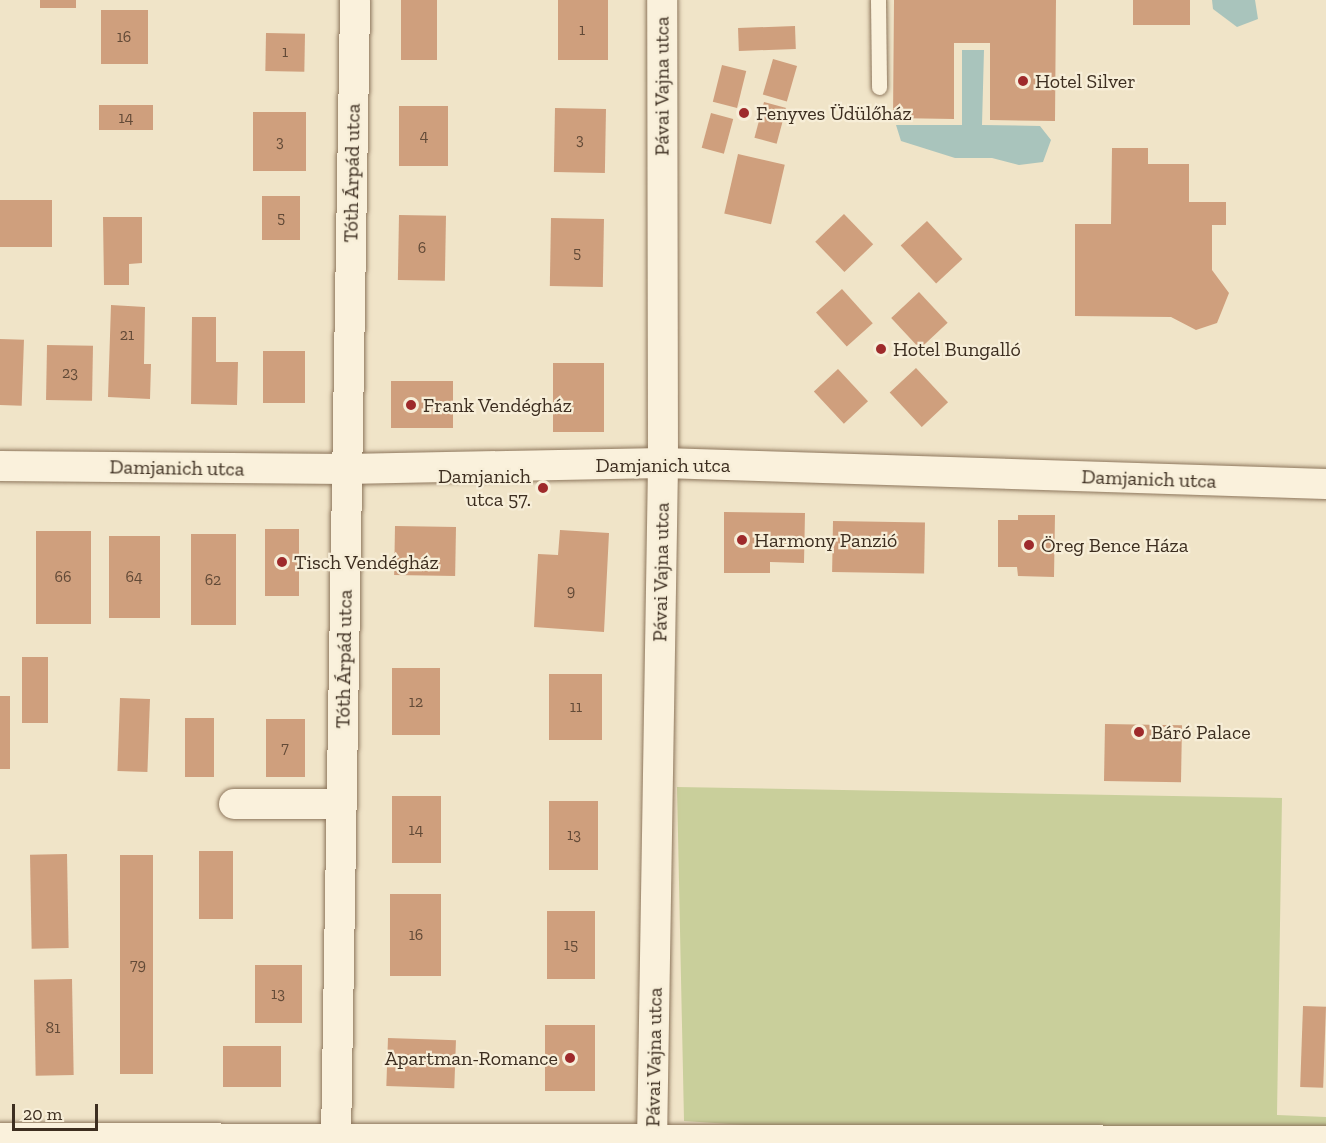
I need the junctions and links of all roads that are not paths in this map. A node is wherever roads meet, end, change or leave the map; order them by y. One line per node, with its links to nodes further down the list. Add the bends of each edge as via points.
1 (355, 0): 7 (street, Tóth Árpád utca)
2 (662, 0): 5 (street, Pávai Vajna utca)
3 (878, 0): 4 (lane)
4 (879, 87)
5 (663, 463): 7 (street, Damjanich utca); 8 (street, Damjanich utca); 15 (street, Pávai Vajna utca)
6 (0, 466): 7 (street, Damjanich utca)
7 (346, 469): 10 (street, Tóth Árpád utca)
8 (1326, 484)
9 (234, 804): 10 (street)
10 (342, 804): 12 (street, Tóth Árpád utca)
11 (0, 1138): 13 (street)
12 (336, 1139): 13 (street); 15 (street)
13 (236, 1140)
14 (1326, 1141): 15 (street)
15 (652, 1142)

